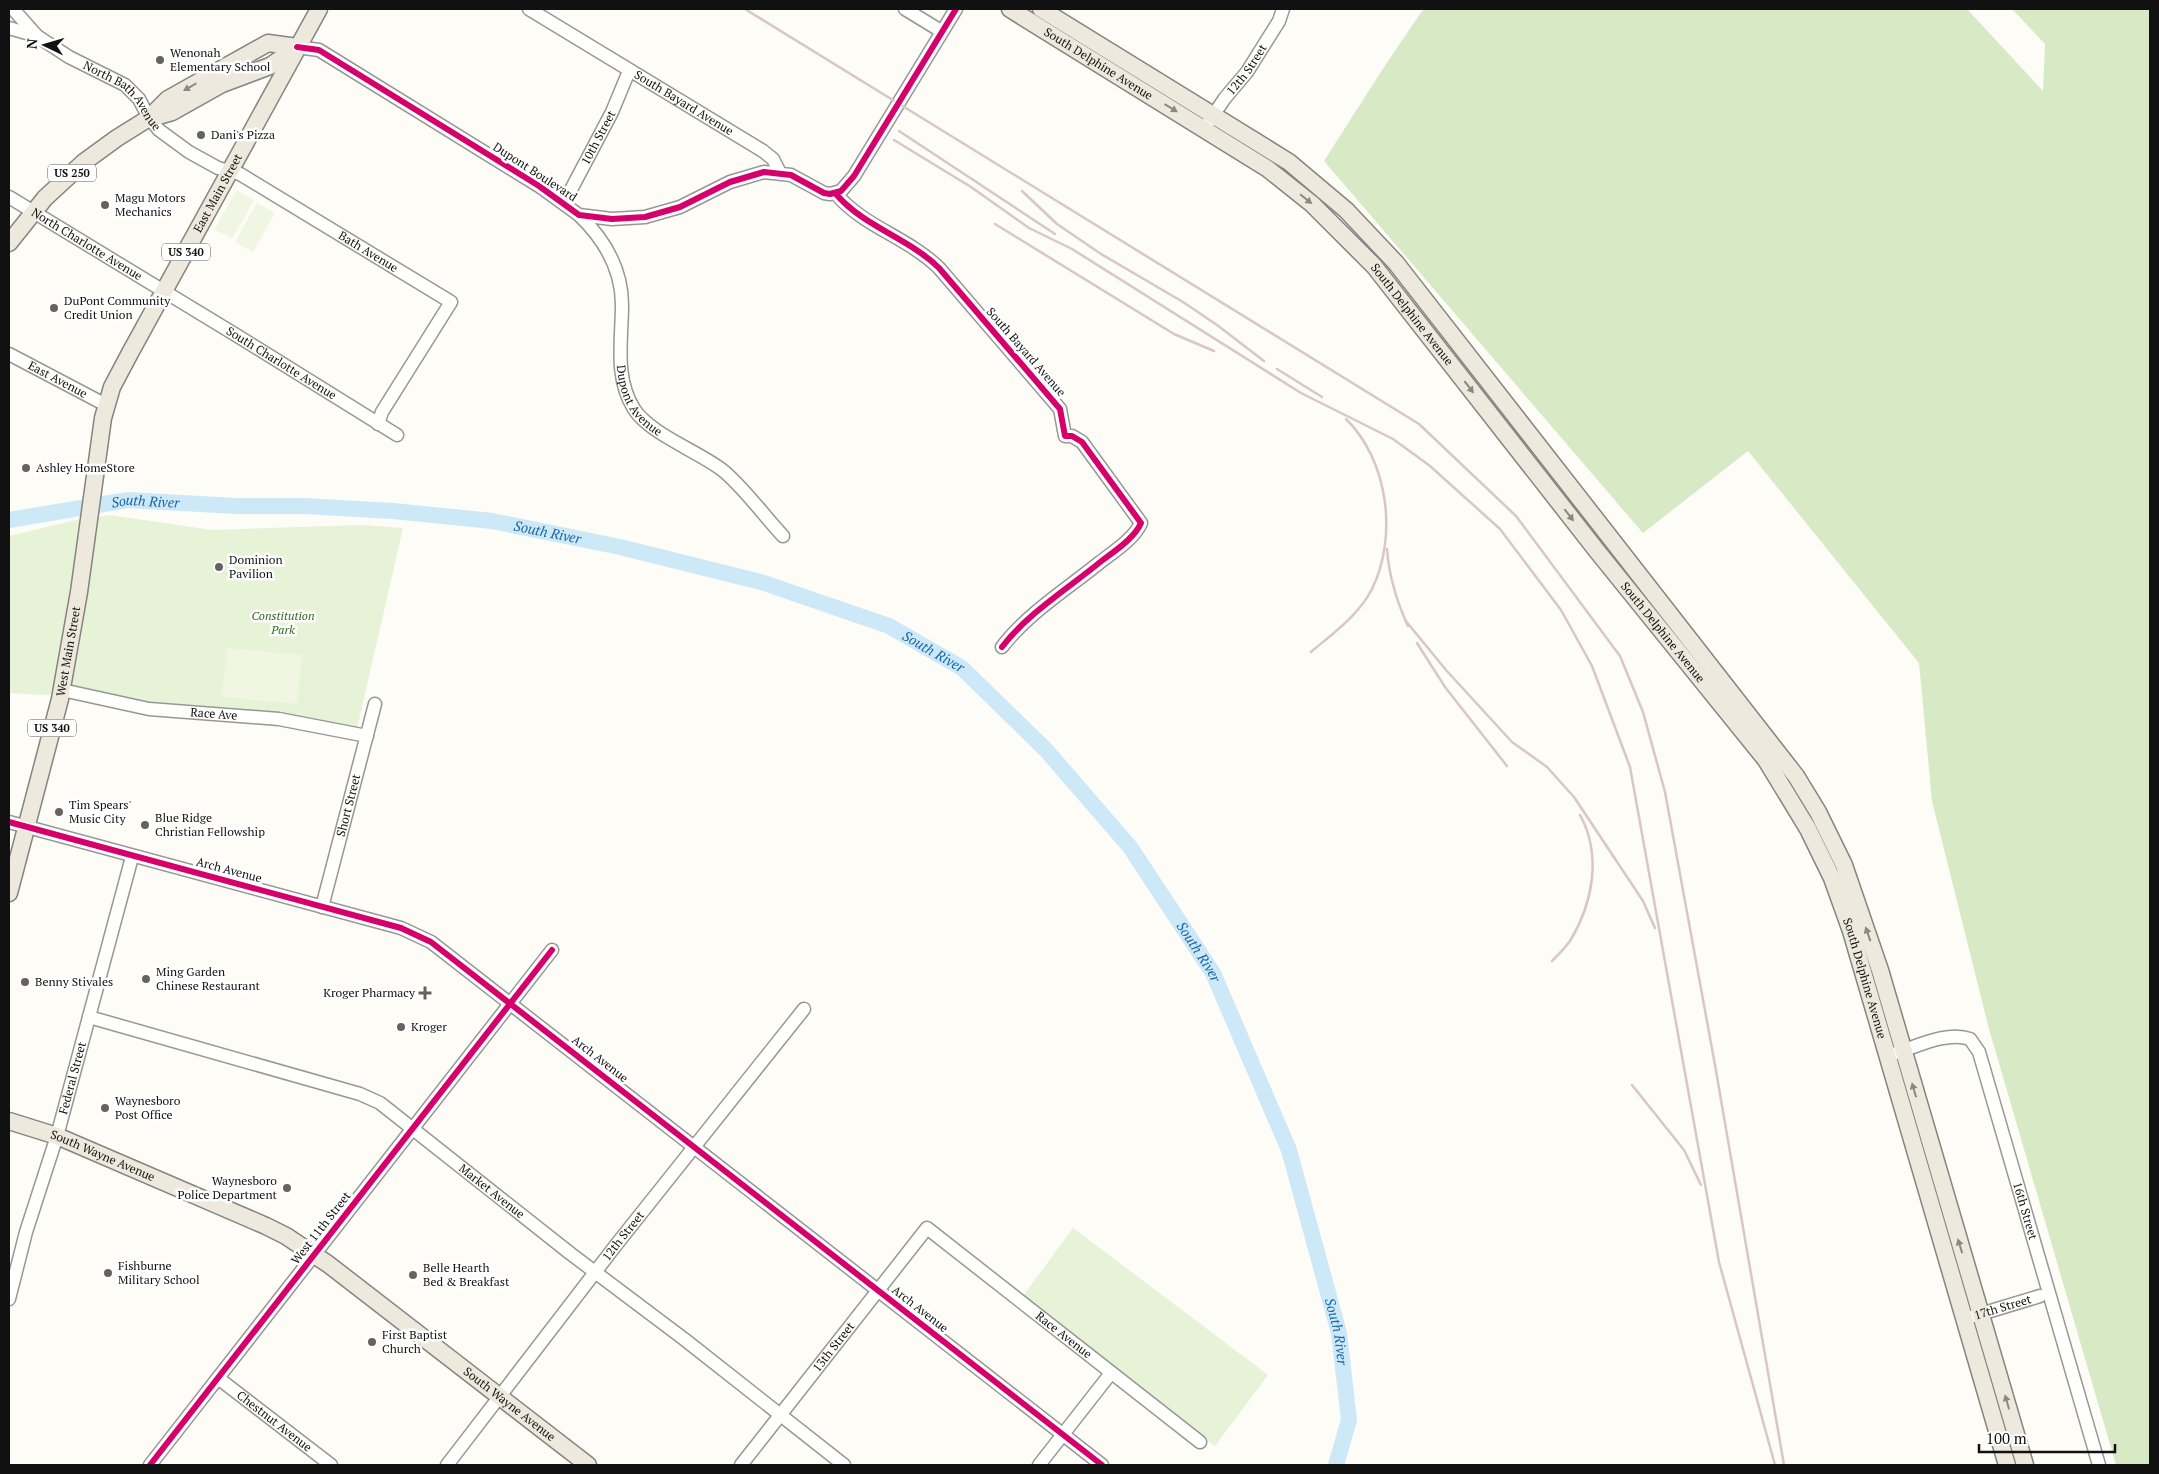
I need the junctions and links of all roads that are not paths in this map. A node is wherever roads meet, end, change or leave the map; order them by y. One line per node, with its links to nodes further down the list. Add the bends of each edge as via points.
1 (13, 9): 11 (street)
2 (319, 9): 12 (main road, East Main Street / US 250)
3 (529, 9): 13 (street, South Bayard Avenue)
4 (905, 9): 10 (street)
5 (956, 9): 10 (street)
6 (1010, 9): 15 (main road, South Delphine Avenue, one-way to 15)
7 (1041, 9): 15 (main road, South Delphine Avenue)
8 (1283, 9): 15 (street, 12th Street, via 1280,20 1247,72)
9 (9, 28): 11 (street, North Bath Avenue)
10 (941, 31): 18 (street, via 854,176)
11 (37, 36): 14 (street, North Bath Avenue, via 69,57 125,85 139,99)
12 (297, 47): 14 (main road, US 250, via 270,66 222,84 172,112); 16 (main road, East Main Street / US 340); 21 (street, Dupont Boulevard, via 319,50)
13 (629, 70): 17 (street, South Bayard Avenue, via 763,151 773,159); 21 (street, 10th Street, via 612,112)
14 (149, 118): 16 (street, North Bath Avenue, via 178,145 218,168); 22 (main road, US 250, via 84,162)
15 (1209, 121): 45 (main road, South Delphine Avenue, via 1289,162 1346,210 1396,263 1796,776 1844,865 1880,970)
16 (230, 171): 20 (street, North Bath Avenue); 25 (main road, East Main Street / US 340)
17 (780, 173): 18 (street, South Bayard Avenue, via 824,193); 23 (street, Dupont Boulevard, via 747,176 680,207 645,217 612,219)
18 (836, 194): 32 (street, South Bayard Avenue, via 856,214 939,268 1060,409 1065,436 1082,442 1141,523 1131,537 1039,610)
19 (9, 197): 22 (street, North Charlotte Avenue)
20 (285, 201): 28 (street, Bath Avenue, via 451,302 382,412)
21 (564, 203): 23 (street, Dupont Boulevard)
22 (33, 212): 24 (main road, US 250); 25 (street, North Charlotte Avenue)
23 (579, 215): 31 (street, Dupont Avenue, via 602,241 620,283 622,373 634,409 652,426 723,470)
24 (9, 243)
25 (164, 292): 27 (main road, East Main Street / US 340, via 112,387); 28 (street, South Charlotte Avenue)
26 (9, 354): 27 (street, East Avenue)
27 (106, 405): 30 (main road, East Main Street / US 340)
28 (378, 424): 29 (street, South Charlotte Avenue)
29 (397, 435)
30 (97, 465): 33 (main road, West Main Street / US 340)
31 (783, 536)
32 (1002, 647)
33 (62, 690): 35 (street, Race Ave, via 148,708 278,719); 37 (main road, West Main Street / US 340)
34 (375, 704): 35 (street, Short Street)
35 (367, 736): 40 (street, Short Street)
36 (9, 822): 37 (street, Arch Avenue)
37 (26, 828): 38 (street, Arch Avenue); 39 (main road, West Main Street / US 340)
38 (132, 857): 40 (street, Arch Avenue); 44 (street, Federal Street)
39 (9, 893)
40 (322, 907): 42 (street, Arch Avenue, via 415,934 431,942)
41 (552, 950): 42 (street, West 11th Street)
42 (511, 1004): 47 (street, West 11th Street); 49 (street, Arch Avenue)
43 (804, 1009): 49 (street, 12th Street)
44 (90, 1017): 47 (street, Market Avenue, via 360,1094 380,1103); 48 (street, Federal Street)
45 (1896, 1054): 56 (main road, South Delphine Avenue, one-way to 45); 57 (main road, South Delphine Avenue); 74 (street, 16th Street, via 1942,1039 1963,1037 1970,1040 1979,1052)
46 (9, 1121): 48 (main road, South Wayne Avenue)
47 (414, 1128): 51 (street, West 11th Street); 52 (street, Market Avenue)
48 (57, 1136): 51 (main road, South Wayne Avenue, via 266,1226); 55 (street, Federal Street, via 26,1232)
49 (694, 1147): 52 (street, 12th Street); 53 (street, Arch Avenue)
50 (927, 1228): 53 (street, 13th Street); 58 (street, Race Avenue)
51 (315, 1254): 59 (street, West 11th Street); 60 (main road, South Wayne Avenue)
52 (596, 1272): 60 (street, 12th Street); 61 (street, Market Avenue)
53 (878, 1291): 61 (street, 13th Street); 62 (street, Arch Avenue)
54 (2040, 1296): 56 (street, 17th Street)
55 (9, 1299)
56 (1981, 1315): 57 (street, 17th Street); 73 (main road, South Delphine Avenue, one-way to 56)
57 (1964, 1319): 72 (main road, South Delphine Avenue)
58 (1111, 1373): 62 (street); 63 (street, Race Avenue)
59 (218, 1378): 64 (street, West 11th Street); 65 (street, Chestnut Avenue)
60 (500, 1397): 66 (street, 12th Street); 67 (main road, South Wayne Avenue)
61 (780, 1415): 68 (street, 13th Street); 69 (street, Market Avenue)
62 (1063, 1435): 70 (street); 71 (street, Arch Avenue)
63 (1200, 1442)
64 (150, 1465)
65 (331, 1465)
66 (447, 1465)
67 (588, 1465)
68 (741, 1465)
69 (844, 1465)
70 (1039, 1465)
71 (1102, 1465)
72 (2007, 1465)
73 (2025, 1465)
74 (2099, 1465)

